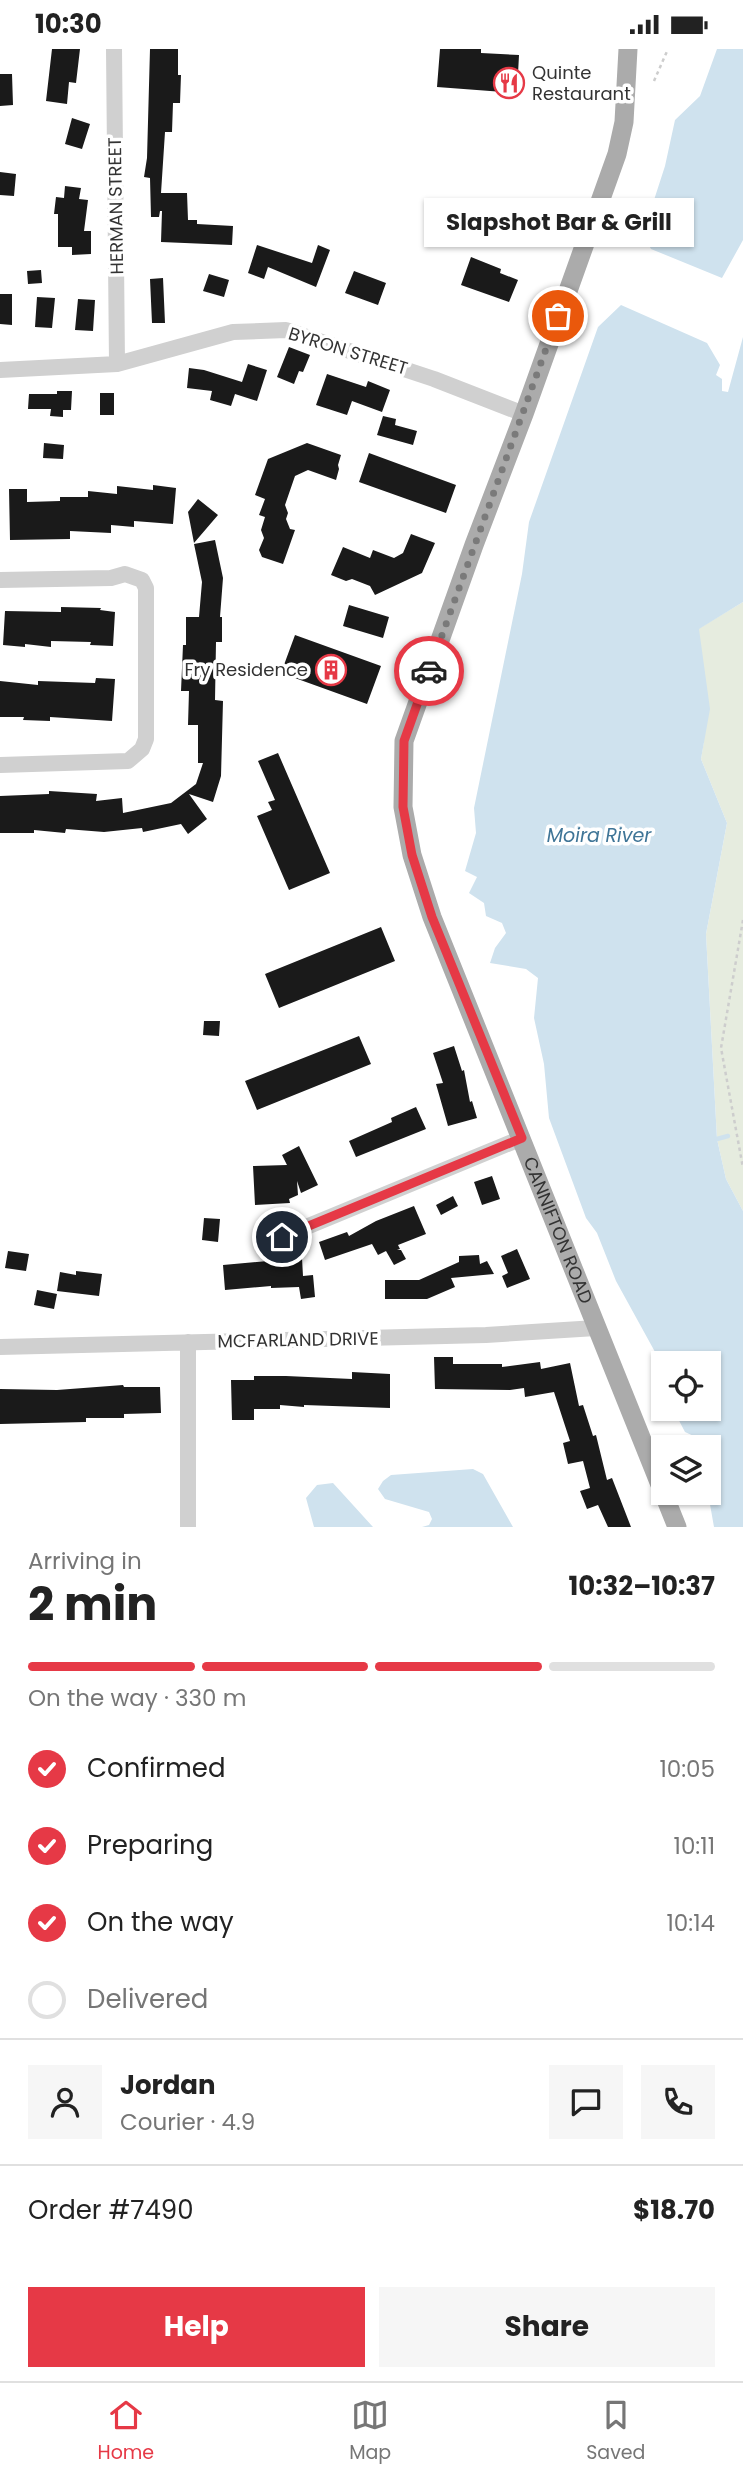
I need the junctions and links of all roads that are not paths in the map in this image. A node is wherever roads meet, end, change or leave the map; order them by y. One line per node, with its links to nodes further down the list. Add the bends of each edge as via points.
1 (114, 49): 3 (street, HERMAN STREET)
2 (627, 50): 5 (main road, CANNIFTON ROAD, via 626,98 617,154)
3 (117, 364): 4 (street, BYRON STREET); 5 (street, BYRON STREET, via 233,332 286,330)
4 (0, 370)
5 (524, 414): 8 (main road, CANNIFTON ROAD, via 404,741 403,807 412,855 432,917)
6 (0, 580): 7 (street, via 125,574 142,580 146,588 146,739 142,749 128,761)
7 (0, 765)
8 (522, 1138): 9 (street); 10 (main road, CANNIFTON ROAD)
9 (282, 1237)
10 (597, 1328): 11 (street, MCFARLAND DRIVE); 14 (main road, CANNIFTON ROAD)
11 (188, 1342): 12 (street, MCFARLAND DRIVE); 13 (street)
12 (0, 1347)
13 (188, 1527)
14 (677, 1527)

